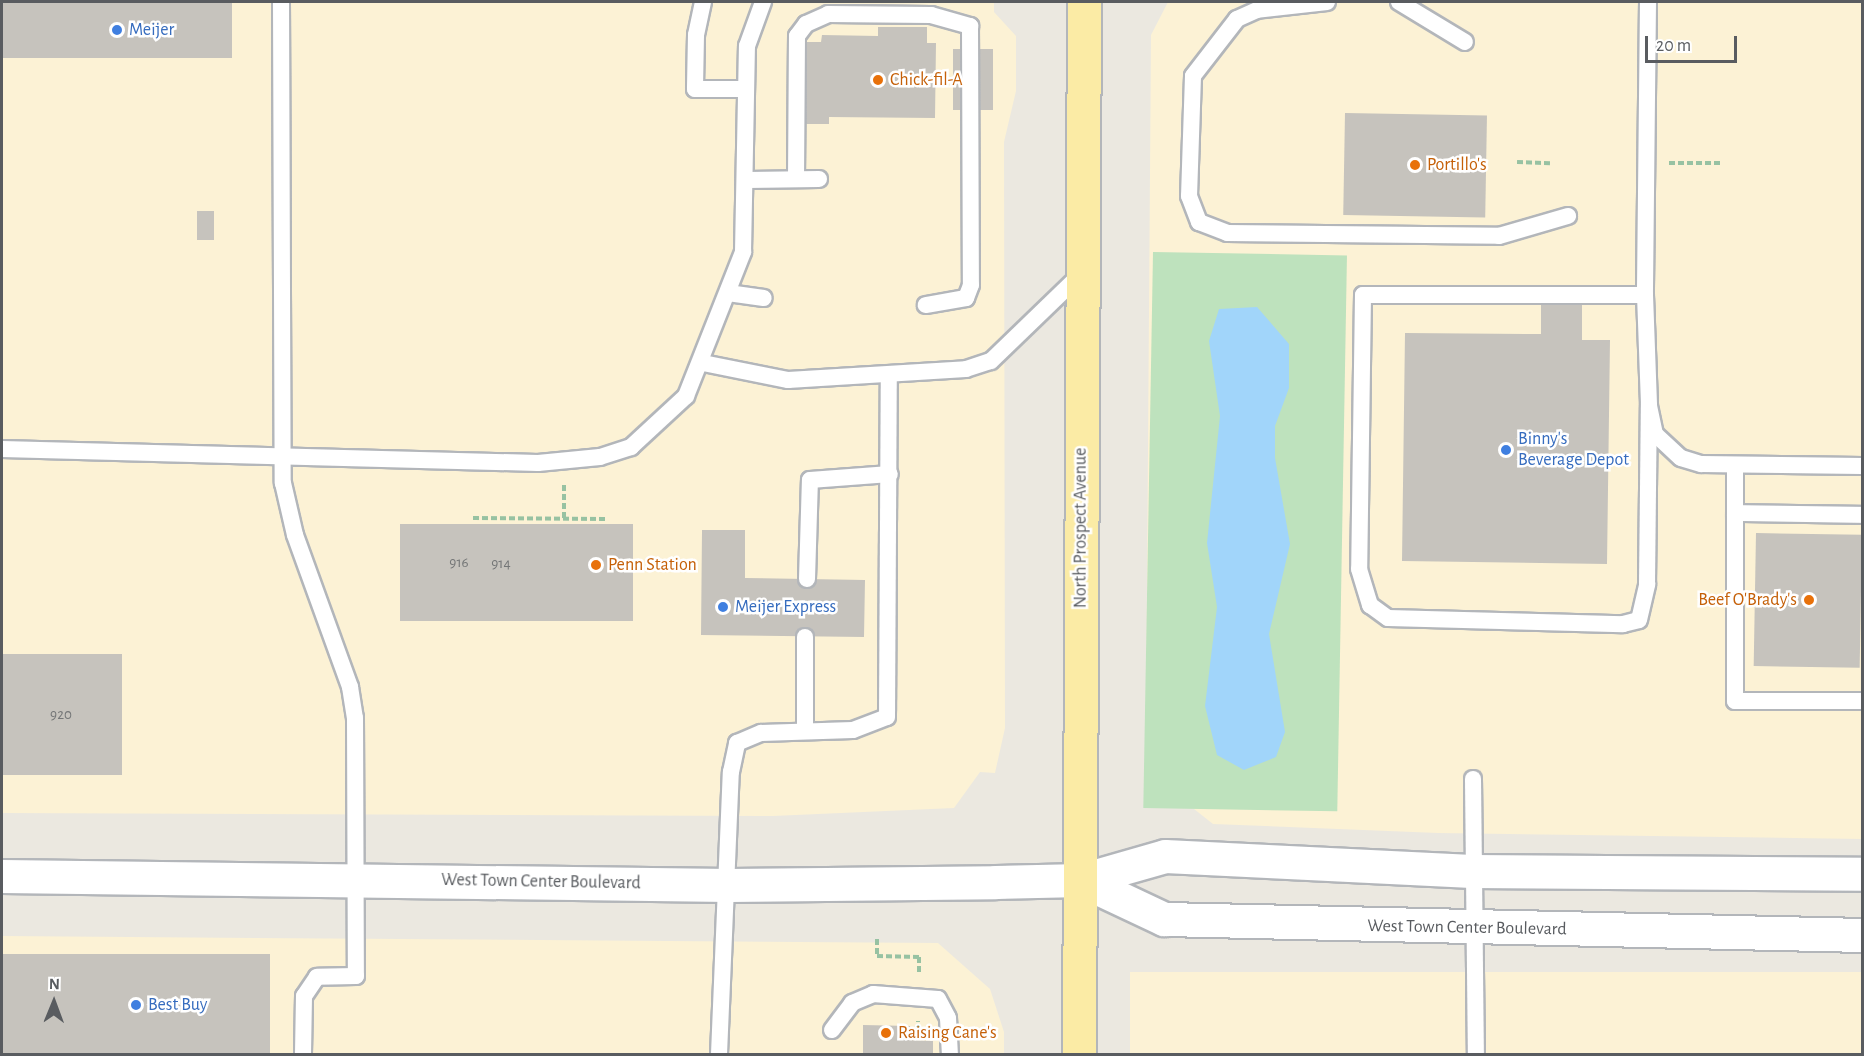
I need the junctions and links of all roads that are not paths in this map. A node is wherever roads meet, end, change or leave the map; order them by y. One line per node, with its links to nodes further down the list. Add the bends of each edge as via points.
1 (281, 2): 23 (lane)
2 (703, 2): 9 (lane, via 696,34 695,89)
3 (763, 2): 9 (lane, via 747,46)
4 (1084, 2): 14 (main road, North Prospect Avenue)
5 (1327, 2): 13 (lane, via 1257,10 1237,19 1193,76 1189,196 1199,222 1227,233 1499,236)
6 (1399, 2): 8 (lane)
7 (1648, 2): 16 (lane)
8 (1465, 42)
9 (746, 89): 12 (lane)
10 (819, 178): 11 (lane)
11 (796, 179): 12 (lane); 18 (lane, via 797,36 806,24 828,14 932,15 970,26 971,285 966,298)
12 (747, 180): 15 (lane, via 743,252)
13 (1568, 216)
14 (1081, 274): 20 (lane, via 990,361 966,369); 38 (main road, North Prospect Avenue)
15 (728, 292): 17 (lane); 19 (lane)
16 (1646, 295): 21 (lane); 21 (lane, via 1363,295 1359,569 1370,605 1388,618 1623,624 1639,620 1647,584)
17 (764, 298)
18 (926, 304)
19 (703, 363): 20 (lane, via 788,380); 23 (lane, via 686,396 663,423 631,447 600,457 538,463)
20 (889, 375): 26 (lane)
21 (1649, 405): 24 (lane, via 1655,434 1681,458)
22 (2, 449): 23 (lane)
23 (281, 455): 37 (lane, via 295,535 350,687)
24 (1736, 465): 25 (lane); 27 (lane)
25 (1863, 466)
26 (890, 474): 29 (lane, via 810,480); 32 (lane, via 887,717 853,730)
27 (1736, 513): 28 (lane); 31 (lane, via 1735,701)
28 (1863, 515)
29 (807, 579)
30 (805, 637): 32 (lane)
31 (1863, 701)
32 (805, 731): 39 (lane, via 761,733 737,743 731,772)
33 (1473, 779): 34 (lane)
34 (1472, 871): 35 (main road, West Town Center Boulevard); 38 (main road, West Town Center Boulevard, via 1165,856); 40 (lane)
35 (1863, 874)
36 (2, 876): 37 (main road, West Town Center Boulevard)
37 (355, 879): 39 (main road, West Town Center Boulevard); 43 (lane, via 356,976 317,977 303,996)
38 (1081, 880): 39 (main road, West Town Center Boulevard); 40 (main road, West Town Center Boulevard, via 1164,919); 46 (main road, North Prospect Avenue)
39 (729, 885): 44 (lane)
40 (1472, 929): 41 (main road, West Town Center Boulevard); 47 (lane)
41 (1863, 935)
42 (832, 1030): 45 (lane, via 852,1003 873,994 938,999 948,1018)
43 (303, 1054)
44 (719, 1054)
45 (950, 1054)
46 (1079, 1054)
47 (1476, 1054)

